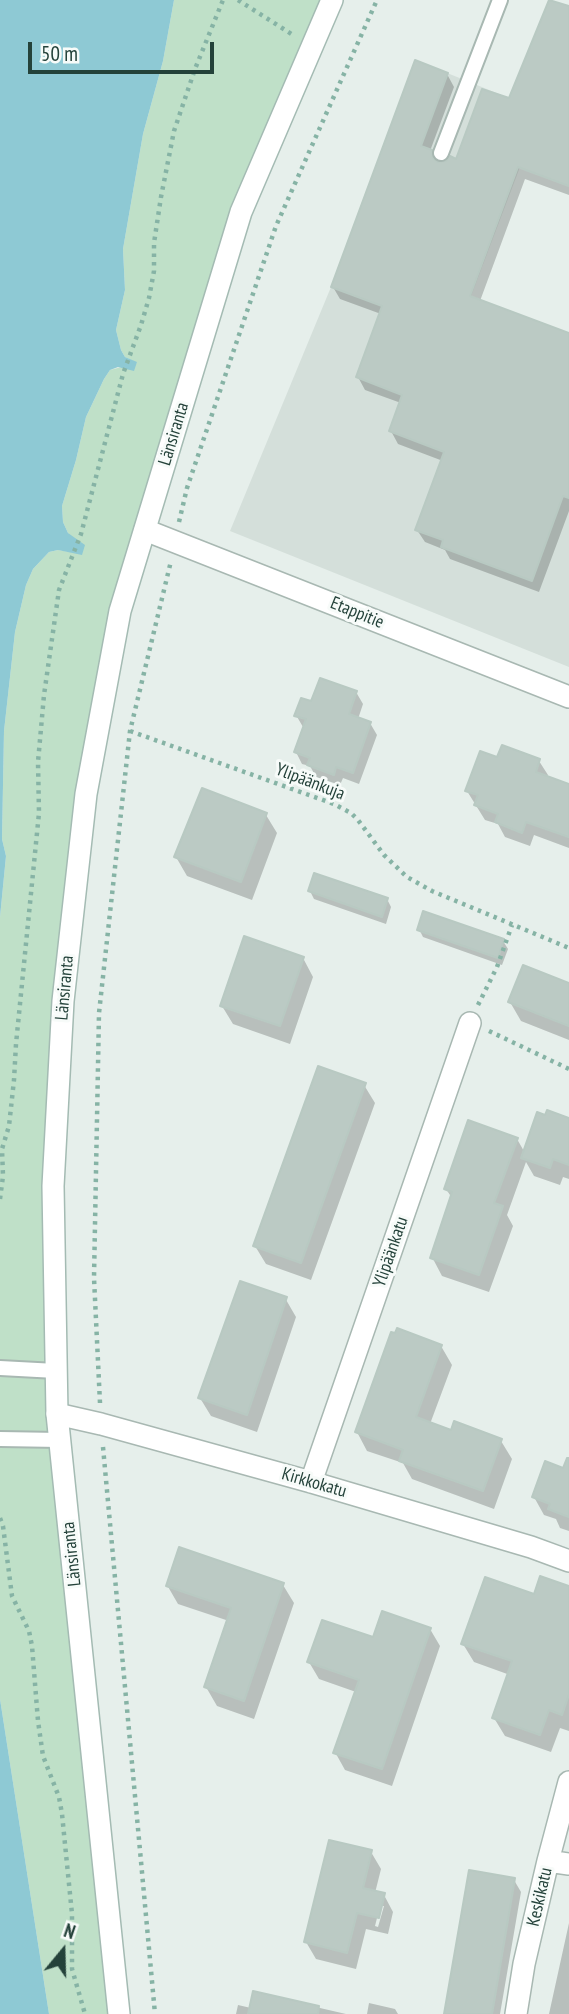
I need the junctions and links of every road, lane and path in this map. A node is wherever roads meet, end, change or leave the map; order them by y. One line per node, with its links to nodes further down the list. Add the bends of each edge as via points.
1 (223, 0): 16 (path, via 174,131 149,298 123,374 80,534 59,590 44,695 38,813)
2 (238, 0): 6 (path)
3 (332, 0): 6 (street, Länsiranta)
4 (377, 0): 9 (path, via 276,226 187,488)
5 (500, 0): 7 (lane)
6 (312, 47): 8 (street, Länsiranta, via 241,212)
7 (441, 153)
8 (145, 530): 9 (street, Etappitie); 18 (street, Länsiranta, via 120,611 86,794 63,1001 53,1186)
9 (175, 541): 10 (street, Etappitie); 11 (path)
10 (569, 697)
11 (130, 731): 12 (path, Ylipäänkuja, via 334,804 351,813 407,877); 20 (path, via 99,1013 94,1278)
12 (512, 925): 13 (path, Ylipäänkuja); 14 (path)
13 (569, 948)
14 (470, 1023): 15 (path); 23 (street, Ylipäänkatu)
15 (569, 1069)
16 (0, 1199)
17 (0, 1368): 18 (lane)
18 (56, 1371): 19 (street, Länsiranta)
19 (57, 1414): 20 (street, Kirkkokatu); 22 (street, Länsiranta)
20 (101, 1424): 23 (street, Kirkkokatu); 30 (path)
21 (0, 1439): 22 (lane)
22 (60, 1440): 29 (street, Länsiranta)
23 (311, 1482): 25 (street, Kirkkokatu)
24 (0, 1518): 28 (path, via 12,1596 32,1646 43,1756 62,1814 72,1914 72,1969)
25 (569, 1560)
26 (569, 1782): 27 (street, Keskikatu)
27 (558, 1863): 31 (street, Keskikatu, via 524,1964)
28 (85, 2014)
29 (119, 2014)
30 (155, 2014)
31 (516, 2014)

